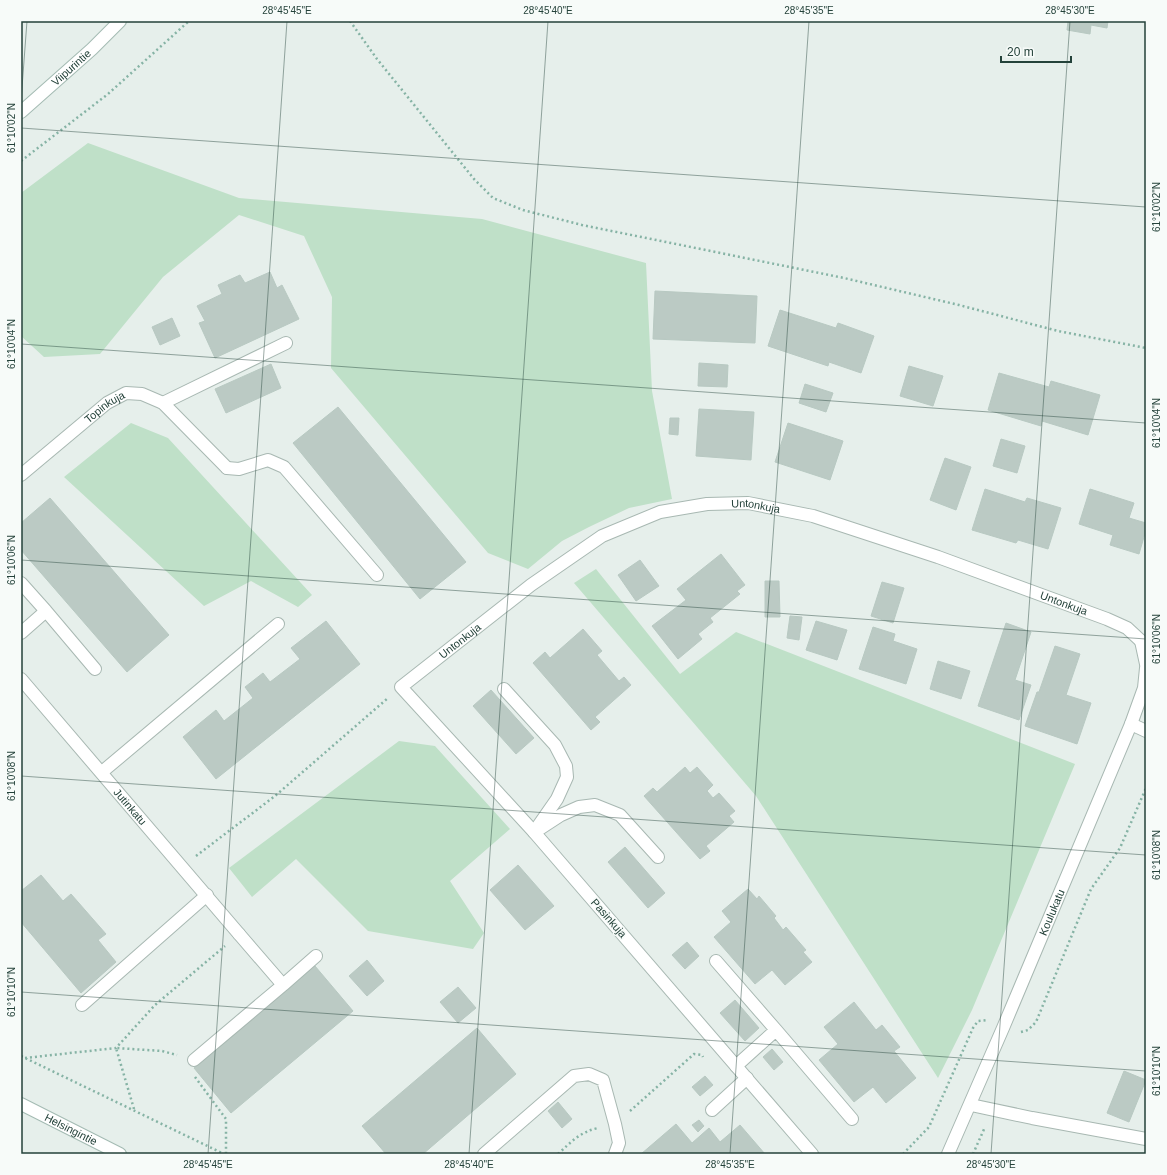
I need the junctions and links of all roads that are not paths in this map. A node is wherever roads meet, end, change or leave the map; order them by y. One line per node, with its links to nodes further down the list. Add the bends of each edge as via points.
1 (120, 21): 2 (street, Viipurintie)
2 (21, 112)
3 (286, 343): 4 (street)
4 (163, 402): 5 (street, Topinkuja, via 142,394 126,393 107,402); 6 (street, Topinkuja, via 227,468 239,468 268,460 284,467)
5 (21, 475)
6 (377, 575)
7 (21, 583): 8 (street)
8 (46, 611): 10 (street); 13 (street)
9 (278, 624): 19 (street)
10 (21, 633)
11 (1146, 664): 15 (street, Untonkuja, via 1140,641 1127,628 938,557 821,518 748,503 706,504 660,512 602,536 531,585)
12 (1146, 668): 17 (street, Koulukatu, via 1144,688)
13 (95, 669)
14 (21, 678): 19 (street, Jutinkatu)
15 (401, 687): 20 (street, Pasinkuja)
16 (504, 689): 20 (street, via 555,745 566,766 567,777 557,799)
17 (1131, 724): 18 (street); 32 (street, Koulukatu)
18 (1146, 731)
19 (102, 772): 22 (street, Jutinkatu)
20 (534, 832): 21 (street, via 579,807 596,805 620,815); 29 (street, Pasinkuja)
21 (658, 857)
22 (207, 895): 25 (street, Jutinkatu); 26 (street)
23 (316, 956): 25 (street)
24 (716, 962): 27 (street)
25 (283, 985): 28 (street)
26 (82, 1005)
27 (776, 1030): 29 (street); 34 (street)
28 (194, 1060)
29 (736, 1066): 30 (street, Pasinkuja)
30 (747, 1078): 33 (street); 39 (street, Pasinkuja)
31 (21, 1104): 36 (street, Helsingintie)
32 (971, 1105): 35 (street); 40 (street, Koulukatu)
33 (712, 1110)
34 (852, 1119)
35 (1146, 1139)
36 (120, 1154)
37 (484, 1154): 38 (street, via 574,1076 589,1074 603,1080 616,1124 619,1143)
38 (615, 1154)
39 (812, 1154)
40 (948, 1154)

